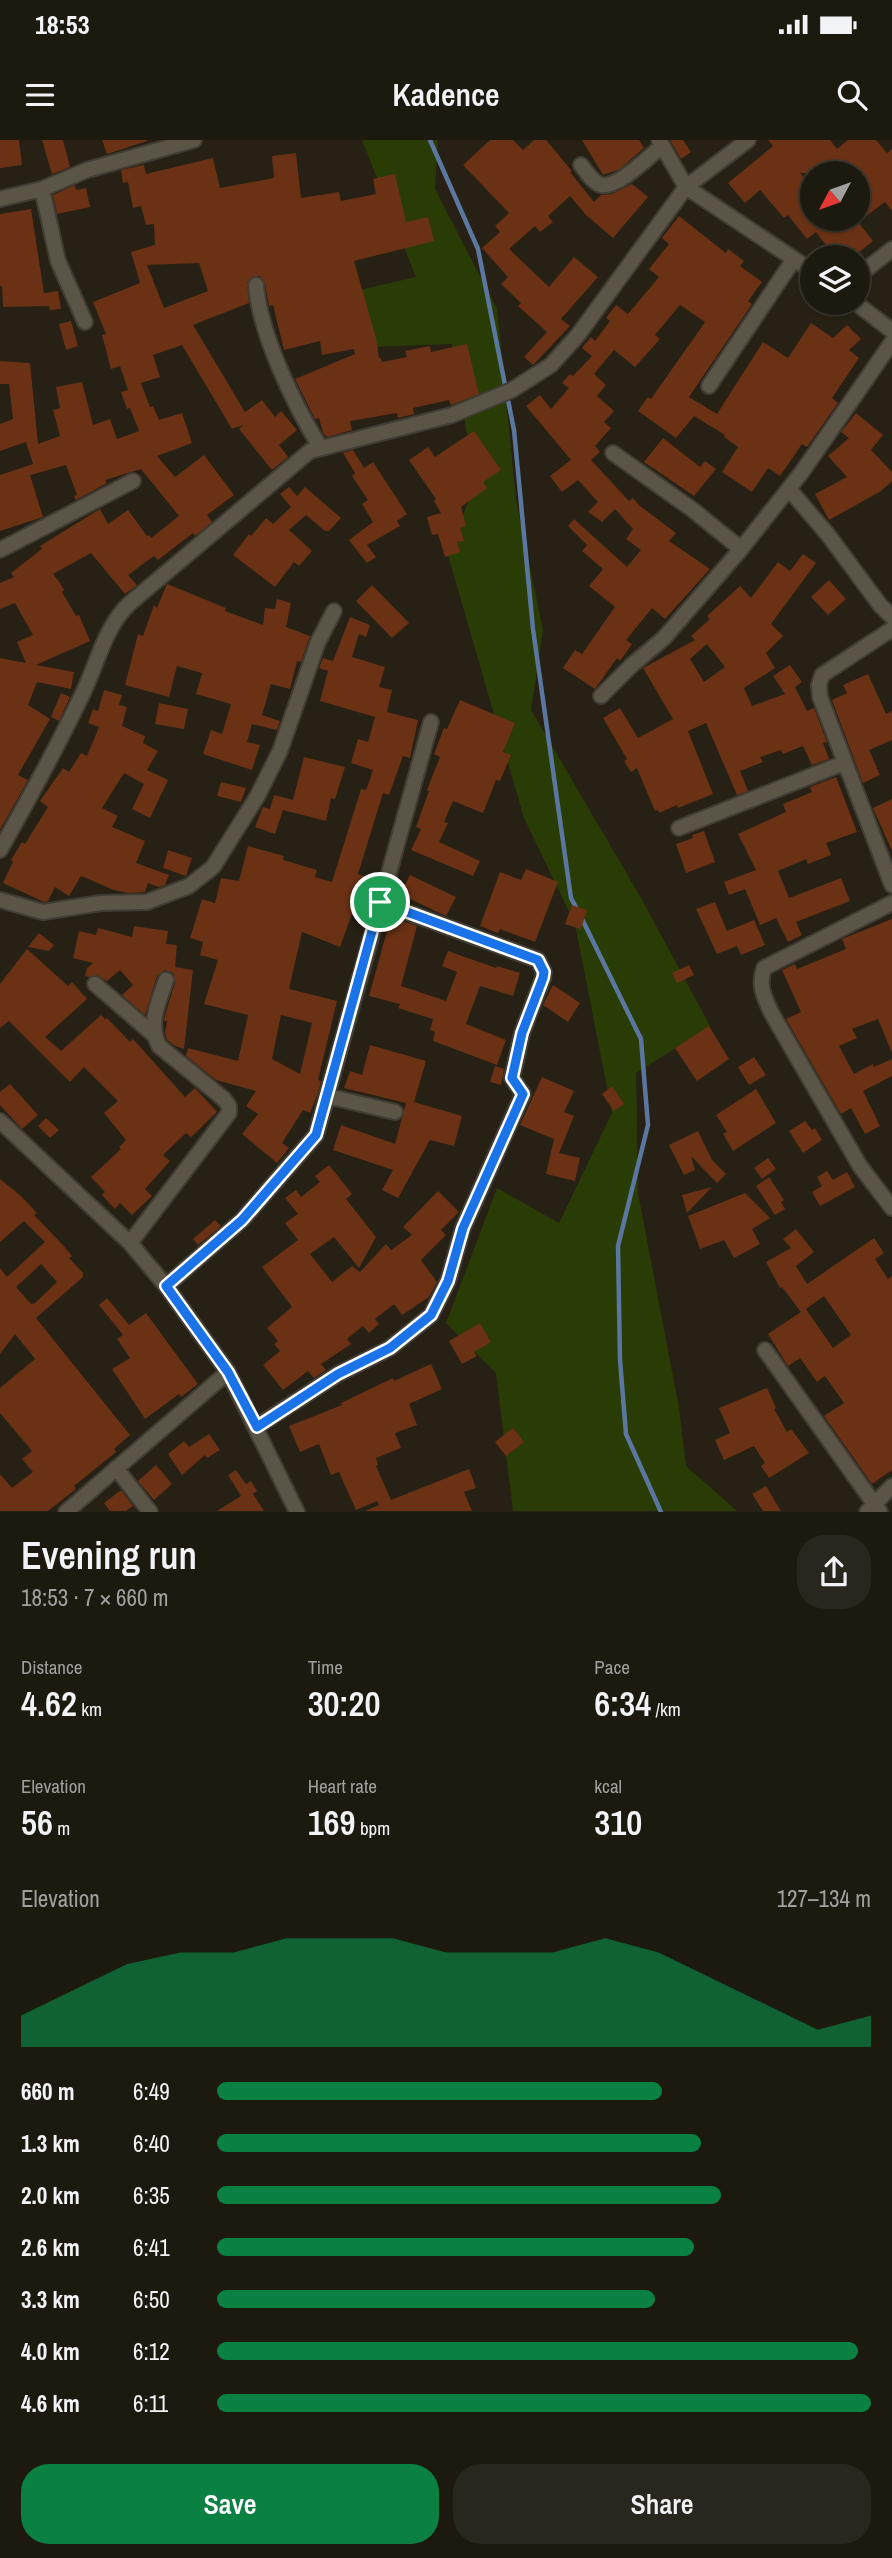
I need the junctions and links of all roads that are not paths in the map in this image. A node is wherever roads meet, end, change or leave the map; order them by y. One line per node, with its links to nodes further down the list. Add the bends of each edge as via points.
1 (194, 140): 6 (street, via 87,170)
2 (748, 140): 5 (street)
3 (661, 143): 4 (street, via 617,183 602,185); 5 (street)
4 (581, 165)
5 (686, 187): 9 (street); 18 (street, via 551,365 506,392 452,415)
6 (42, 189): 7 (street); 14 (street, via 58,261)
7 (0, 199)
8 (892, 249): 11 (street)
9 (794, 259): 10 (street); 17 (street)
10 (800, 263)
11 (870, 266)
12 (256, 285): 18 (street, via 265,329 294,400)
13 (870, 314): 15 (street)
14 (85, 322)
15 (892, 331)
16 (892, 342): 21 (street)
17 (709, 386)
18 (320, 447): 31 (street, via 119,614 34,791)
19 (612, 453): 22 (street)
20 (133, 481): 23 (street)
21 (789, 489): 22 (street); 25 (street)
22 (741, 549): 27 (street, via 664,638)
23 (0, 550)
24 (334, 611): 33 (street, via 318,642 280,751 213,867 189,886 147,902 43,912)
25 (892, 617)
26 (892, 629): 29 (street, via 822,675 820,697)
27 (601, 696)
28 (431, 722): 34 (street)
29 (844, 763): 30 (street); 32 (street)
30 (679, 828)
31 (0, 850)
32 (892, 885)
33 (0, 900)
34 (380, 902): 39 (street); 47 (street, via 538,960 543,978 522,1033 512,1078 523,1094 463,1228 448,1281 431,1315 390,1348 338,1374)
35 (892, 903): 42 (street, via 764,968 761,978 761,990 772,1014 860,1166)
36 (166, 980): 38 (street)
37 (95, 984): 38 (street)
38 (154, 1035): 43 (street, via 159,1046 224,1099 229,1114)
39 (327, 1096): 40 (street); 44 (street, via 316,1135 242,1220)
40 (395, 1111)
41 (0, 1121): 43 (street)
42 (892, 1208)
43 (130, 1243): 44 (street)
44 (166, 1286): 46 (street)
45 (765, 1350): 50 (street)
46 (228, 1372): 47 (street); 48 (street)
47 (257, 1427): 53 (street)
48 (116, 1468): 51 (street); 52 (street)
49 (892, 1486): 50 (street)
50 (874, 1509)
51 (66, 1511)
52 (150, 1511)
53 (297, 1511)

